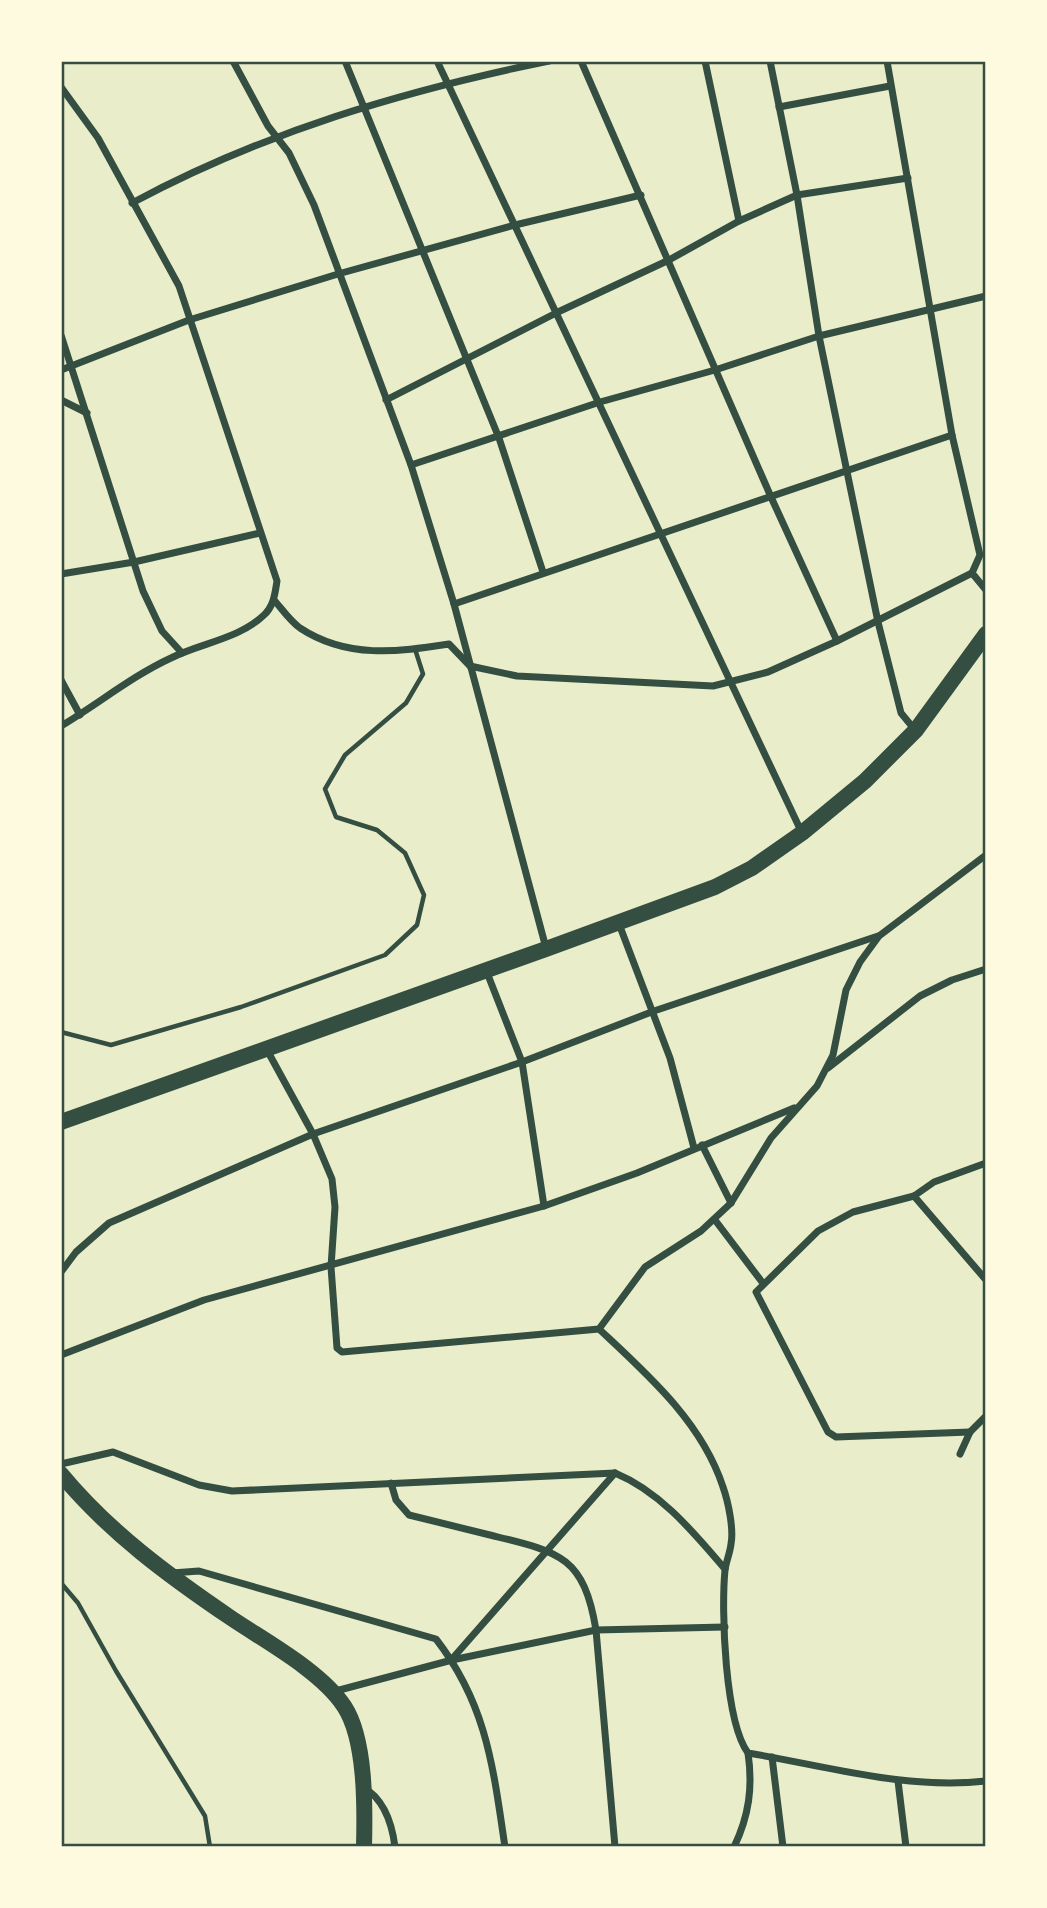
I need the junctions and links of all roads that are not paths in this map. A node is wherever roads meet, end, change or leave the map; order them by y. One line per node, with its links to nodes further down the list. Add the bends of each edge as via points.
1 (233, 61): 14 (street)
2 (345, 61): 12 (street)
3 (438, 61): 9 (street)
4 (549, 61): 9 (street)
5 (581, 61): 16 (street)
6 (705, 61): 19 (street)
7 (770, 61): 13 (street)
8 (887, 61): 10 (street)
9 (447, 82): 12 (street); 20 (street)
10 (890, 86): 13 (street); 15 (street)
11 (61, 87): 18 (street, via 98,138)
12 (363, 106): 14 (street); 21 (street)
13 (779, 107): 17 (street)
14 (277, 138): 18 (street, via 200,166); 23 (street, via 314,205)
15 (908, 178): 17 (street); 25 (street)
16 (641, 195): 20 (street); 22 (street)
17 (797, 195): 19 (street); 29 (street)
18 (132, 203): 27 (street, via 179,286)
19 (739, 221): 22 (street)
20 (516, 225): 21 (street); 26 (street)
21 (424, 252): 23 (street); 30 (street)
22 (669, 260): 26 (street); 33 (street)
23 (338, 274): 27 (street); 35 (street)
24 (986, 296): 25 (street)
25 (931, 308): 29 (street); 38 (street)
26 (558, 312): 30 (street); 36 (street)
27 (190, 320): 31 (street); 43 (street)
28 (61, 335): 31 (street)
29 (818, 336): 33 (street); 41 (street)
30 (467, 358): 35 (street); 39 (street)
31 (72, 366): 32 (street); 37 (street)
32 (61, 370)
33 (715, 370): 36 (street); 42 (street)
34 (61, 400): 37 (street)
35 (386, 400): 40 (street)
36 (600, 402): 39 (street); 44 (street)
37 (87, 413): 45 (street)
38 (952, 435): 41 (street); 47 (street, via 980,555)
39 (499, 438): 40 (street); 46 (street)
40 (411, 465): 51 (street)
41 (846, 472): 42 (street); 52 (street)
42 (771, 497): 44 (street); 54 (street)
43 (260, 533): 45 (street); 50 (street, via 277,581)
44 (663, 533): 46 (street); 59 (street)
45 (134, 562): 48 (street); 56 (street, via 162,631)
46 (544, 572): 51 (street)
47 (972, 573): 49 (street); 52 (street)
48 (61, 574)
49 (986, 590)
50 (274, 600): 55 (street, via 300,628 345,648 390,653); 56 (street, via 266,614 252,624)
51 (454, 604): 57 (street)
52 (878, 622): 54 (street); 62 (street, via 901,713)
53 (986, 634): 62 (highway)
54 (837, 641): 59 (street, via 768,672)
55 (415, 649): 57 (street, via 449,644); 71 (lane, via 423,674 406,703 345,755 325,789 336,817 377,830 405,853 424,895 416,925 385,955 241,1007 111,1045)
56 (182, 653): 60 (street, via 139,675)
57 (470, 666): 59 (street, via 517,676 713,686); 67 (street)
58 (61, 680): 60 (street)
59 (730, 681): 63 (street)
60 (80, 715): 61 (street)
61 (61, 726)
62 (916, 730): 63 (highway)
63 (802, 833): 65 (highway, via 715,887)
64 (986, 856): 66 (street)
65 (618, 922): 67 (highway); 70 (street)
66 (879, 936): 70 (street); 74 (street, via 846,990)
67 (546, 949): 68 (highway)
68 (486, 970): 72 (highway); 73 (street)
69 (986, 970): 74 (street, via 920,996)
70 (654, 1011): 73 (street); 78 (street)
71 (61, 1032)
72 (267, 1050): 76 (highway); 77 (street)
73 (522, 1062): 77 (street); 82 (street)
74 (825, 1070): 75 (street)
75 (798, 1107): 78 (street); 81 (street, via 771,1138)
76 (61, 1122)
77 (313, 1134): 84 (street, via 332,1179); 85 (street, via 109,1223)
78 (698, 1147): 81 (street); 82 (street)
79 (986, 1163): 80 (street, via 934,1182)
80 (914, 1196): 86 (street); 87 (street, via 853,1212 818,1231)
81 (731, 1203): 83 (street)
82 (544, 1206): 84 (street)
83 (715, 1220): 87 (street); 88 (street, via 645,1267)
84 (331, 1267): 88 (street, via 337,1349 342,1352); 89 (street, via 204,1300)
85 (61, 1272)
86 (986, 1280)
87 (762, 1282): 91 (street, via 756,1292 828,1432 836,1437)
88 (599, 1329): 98 (street, via 660,1386 703,1446 723,1487 732,1541)
89 (61, 1354)
90 (986, 1416): 91 (street)
91 (970, 1432): 92 (street)
92 (960, 1454)
93 (61, 1464): 96 (street, via 113,1452 199,1485 232,1492)
94 (615, 1473): 96 (street); 97 (street); 98 (street, via 637,1482)
95 (61, 1474): 99 (highway, via 87,1506)
96 (391, 1483): 97 (street, via 396,1500 409,1515)
97 (550, 1550): 102 (street, via 582,1580); 103 (street)
98 (725, 1569): 101 (street)
99 (165, 1573): 103 (street, via 198,1571 436,1639); 104 (highway, via 297,1662)
100 (61, 1583): 110 (lane, via 78,1603 205,1816)
101 (725, 1627): 102 (street); 105 (street, via 741,1744)
102 (596, 1630): 103 (street); 114 (street)
103 (452, 1660): 104 (street); 113 (street, via 481,1717)
104 (332, 1692): 109 (highway, via 345,1707 355,1733)
105 (748, 1753): 106 (street); 115 (street, via 752,1786)
106 (772, 1757): 107 (street); 116 (street)
107 (898, 1781): 108 (street, via 946,1786); 117 (street)
108 (986, 1781)
109 (363, 1786): 111 (highway); 112 (street, via 377,1795)
110 (211, 1847)
111 (364, 1847)
112 (395, 1847)
113 (505, 1847)
114 (615, 1847)
115 (734, 1847)
116 (783, 1847)
117 (906, 1847)

